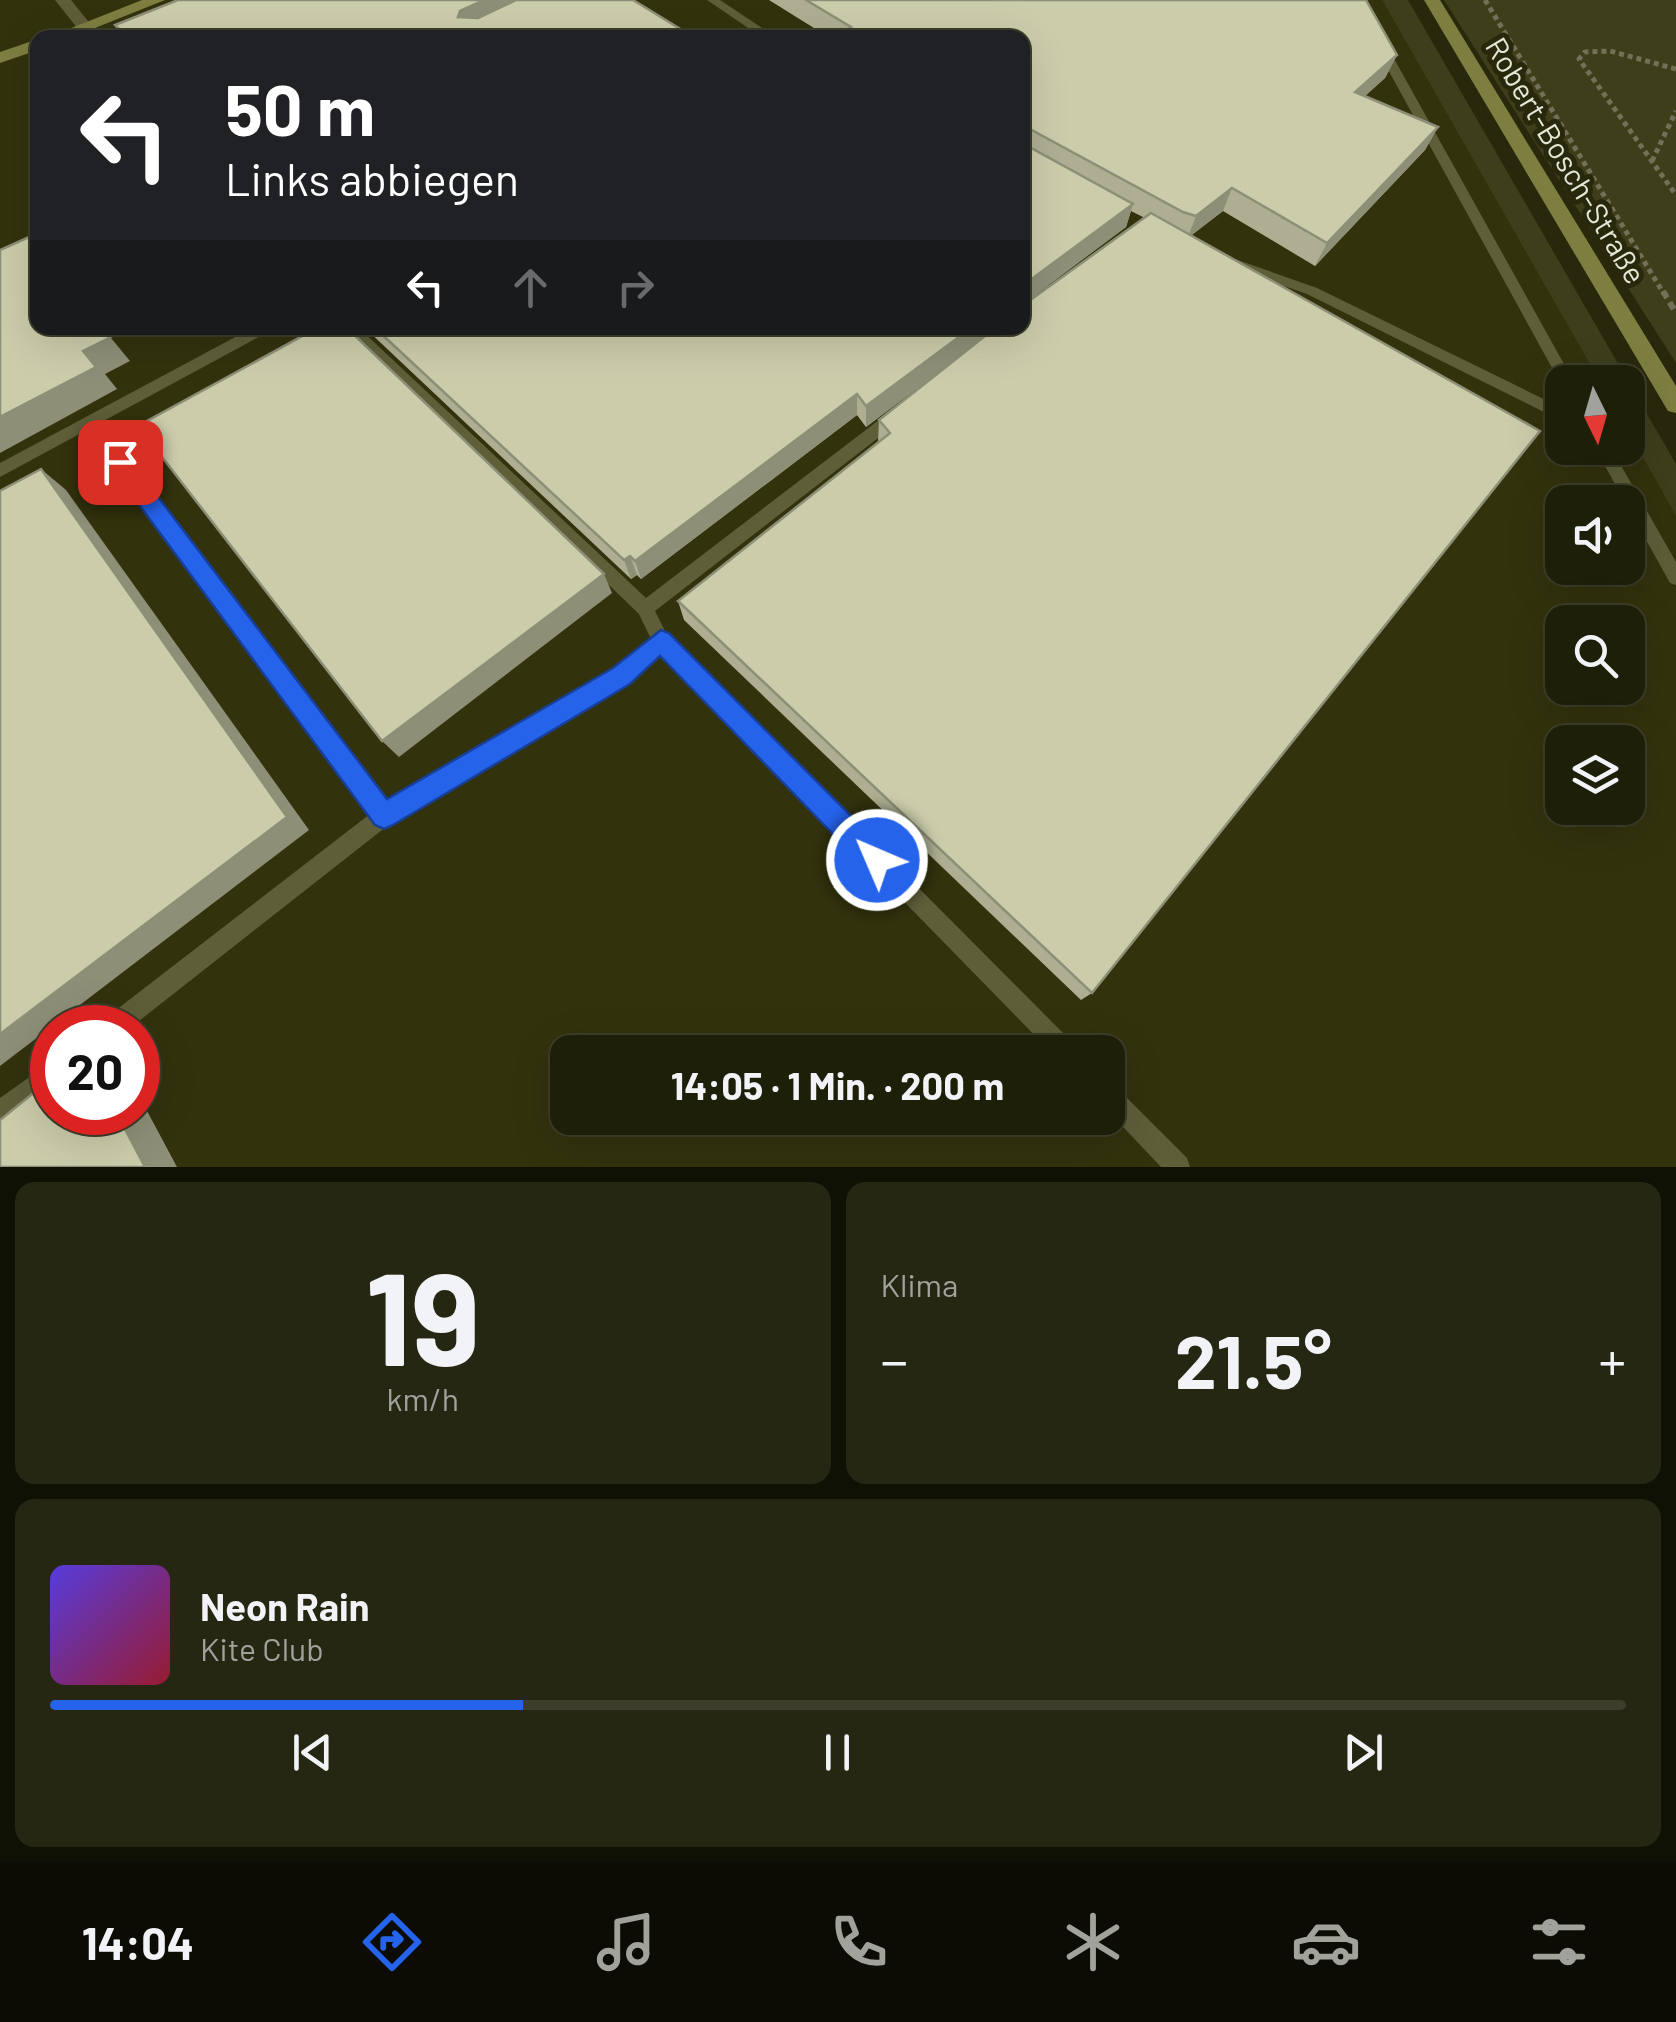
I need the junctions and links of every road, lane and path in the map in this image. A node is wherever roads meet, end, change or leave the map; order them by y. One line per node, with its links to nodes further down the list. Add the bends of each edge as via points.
1 (63, 0): 6 (street)
2 (158, 0): 7 (main road)
3 (712, 0): 8 (lane)
4 (1432, 0): 21 (main road, Robert-Bosch-Straße)
5 (1485, 0): 17 (path)
6 (87, 30)
7 (93, 30)
8 (759, 30)
9 (1375, 35): 20 (lane)
10 (30, 47): 11 (main road)
11 (0, 58)
12 (1676, 69): 14 (path, via 1610,51 1580,58)
13 (1676, 111): 14 (path)
14 (1652, 161): 15 (path)
15 (1676, 195)
16 (1208, 256): 22 (lane, via 1312,291)
17 (1676, 312)
18 (250, 335): 26 (lane)
19 (357, 335): 28 (lane)
20 (1557, 365)
21 (1676, 405)
22 (1545, 407)
23 (904, 410): 28 (lane)
24 (120, 462): 30 (lane)
25 (1612, 465): 27 (lane)
26 (0, 471)
27 (1676, 578)
28 (645, 608): 29 (lane)
29 (661, 641): 30 (lane, via 622,676); 32 (lane)
30 (384, 816): 31 (lane)
31 (140, 1005)
32 (1049, 1035)
33 (30, 1089): 35 (lane)
34 (1125, 1112): 36 (lane)
35 (0, 1113)
36 (1178, 1167)

